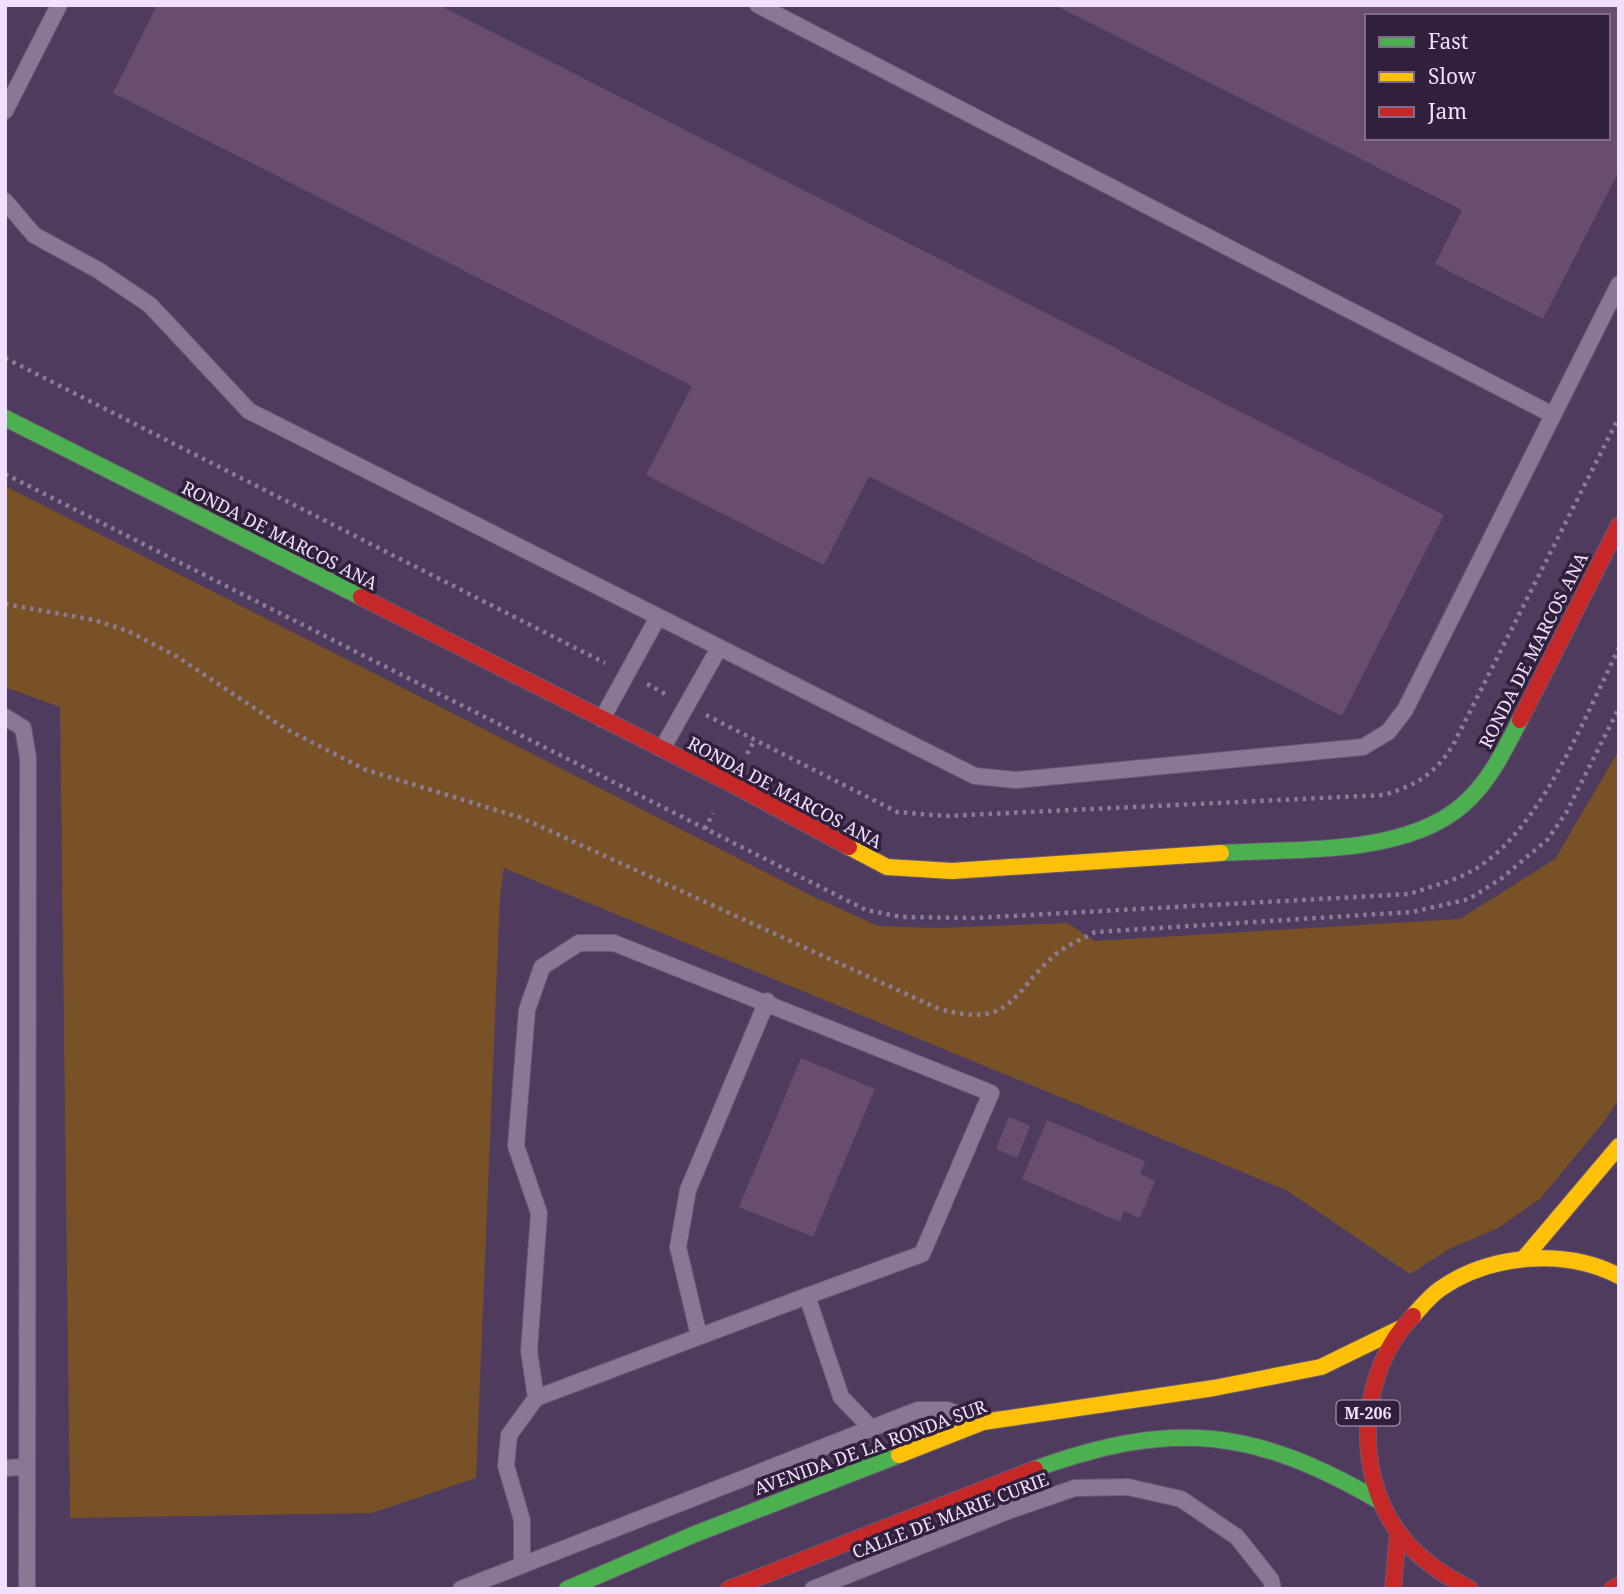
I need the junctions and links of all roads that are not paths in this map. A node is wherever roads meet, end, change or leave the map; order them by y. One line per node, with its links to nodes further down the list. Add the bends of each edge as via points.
1 (59, 5): 3 (lane)
2 (758, 5): 6 (lane)
3 (5, 111)
4 (5, 201): 9 (lane, via 34,235 150,305 249,411)
5 (1619, 284): 6 (lane)
6 (1553, 415): 10 (lane, via 1405,710 1388,732 1363,747 1016,780 975,776)
7 (5, 418): 12 (main road, RONDA DE MARCOS ANA)
8 (1619, 525): 13 (main road, RONDA DE MARCOS ANA, via 1502,755 1471,798 1429,829 1373,843 952,871 887,867)
9 (658, 617): 10 (lane); 12 (lane)
10 (719, 648): 13 (lane)
11 (5, 717): 24 (lane, via 23,728 28,758)
12 (602, 719): 13 (main road, RONDA DE MARCOS ANA)
13 (662, 749)
14 (767, 1001): 18 (lane, via 991,1093 922,1254); 20 (lane, via 688,1190 678,1247); 21 (lane, via 614,943 579,943 541,967 527,1010 516,1146 539,1213 529,1351)
15 (1619, 1146): 16 (main road)
16 (1525, 1257): 17 (main road, M-206, via 1570,1259); 19 (main road, M-206, via 1468,1272 1430,1296)
17 (1619, 1276)
18 (807, 1296): 20 (lane); 23 (lane, via 841,1397)
19 (1399, 1329): 22 (main road, AVENIDA DE LA RONDA SUR, via 1321,1367 1214,1388); 26 (main road, M-206, via 1377,1369 1366,1432)
20 (699, 1336): 21 (lane)
21 (536, 1398): 28 (lane, via 509,1435 506,1466 522,1520)
22 (983, 1422): 23 (lane, via 947,1410 918,1410); 32 (main road, AVENIDA DE LA RONDA SUR)
23 (870, 1427): 28 (lane)
24 (26, 1467): 25 (lane); 30 (lane)
25 (5, 1468)
26 (1381, 1502): 27 (main road, M-206); 33 (main road, via 1334,1473 1289,1454 1239,1442 1172,1436 1103,1447 1018,1476)
27 (1398, 1533): 36 (main road); 37 (main road, M-206, via 1437,1572)
28 (522, 1565): 31 (lane)
29 (1619, 1585): 38 (main road)
30 (27, 1589)
31 (461, 1589)
32 (567, 1589)
33 (729, 1589)
34 (813, 1589): 35 (lane, CALLE DE MARIE CURIE, via 1075,1488 1128,1487 1181,1499 1237,1537)
35 (1273, 1589)
36 (1393, 1589)
37 (1470, 1589)
38 (1612, 1589)

